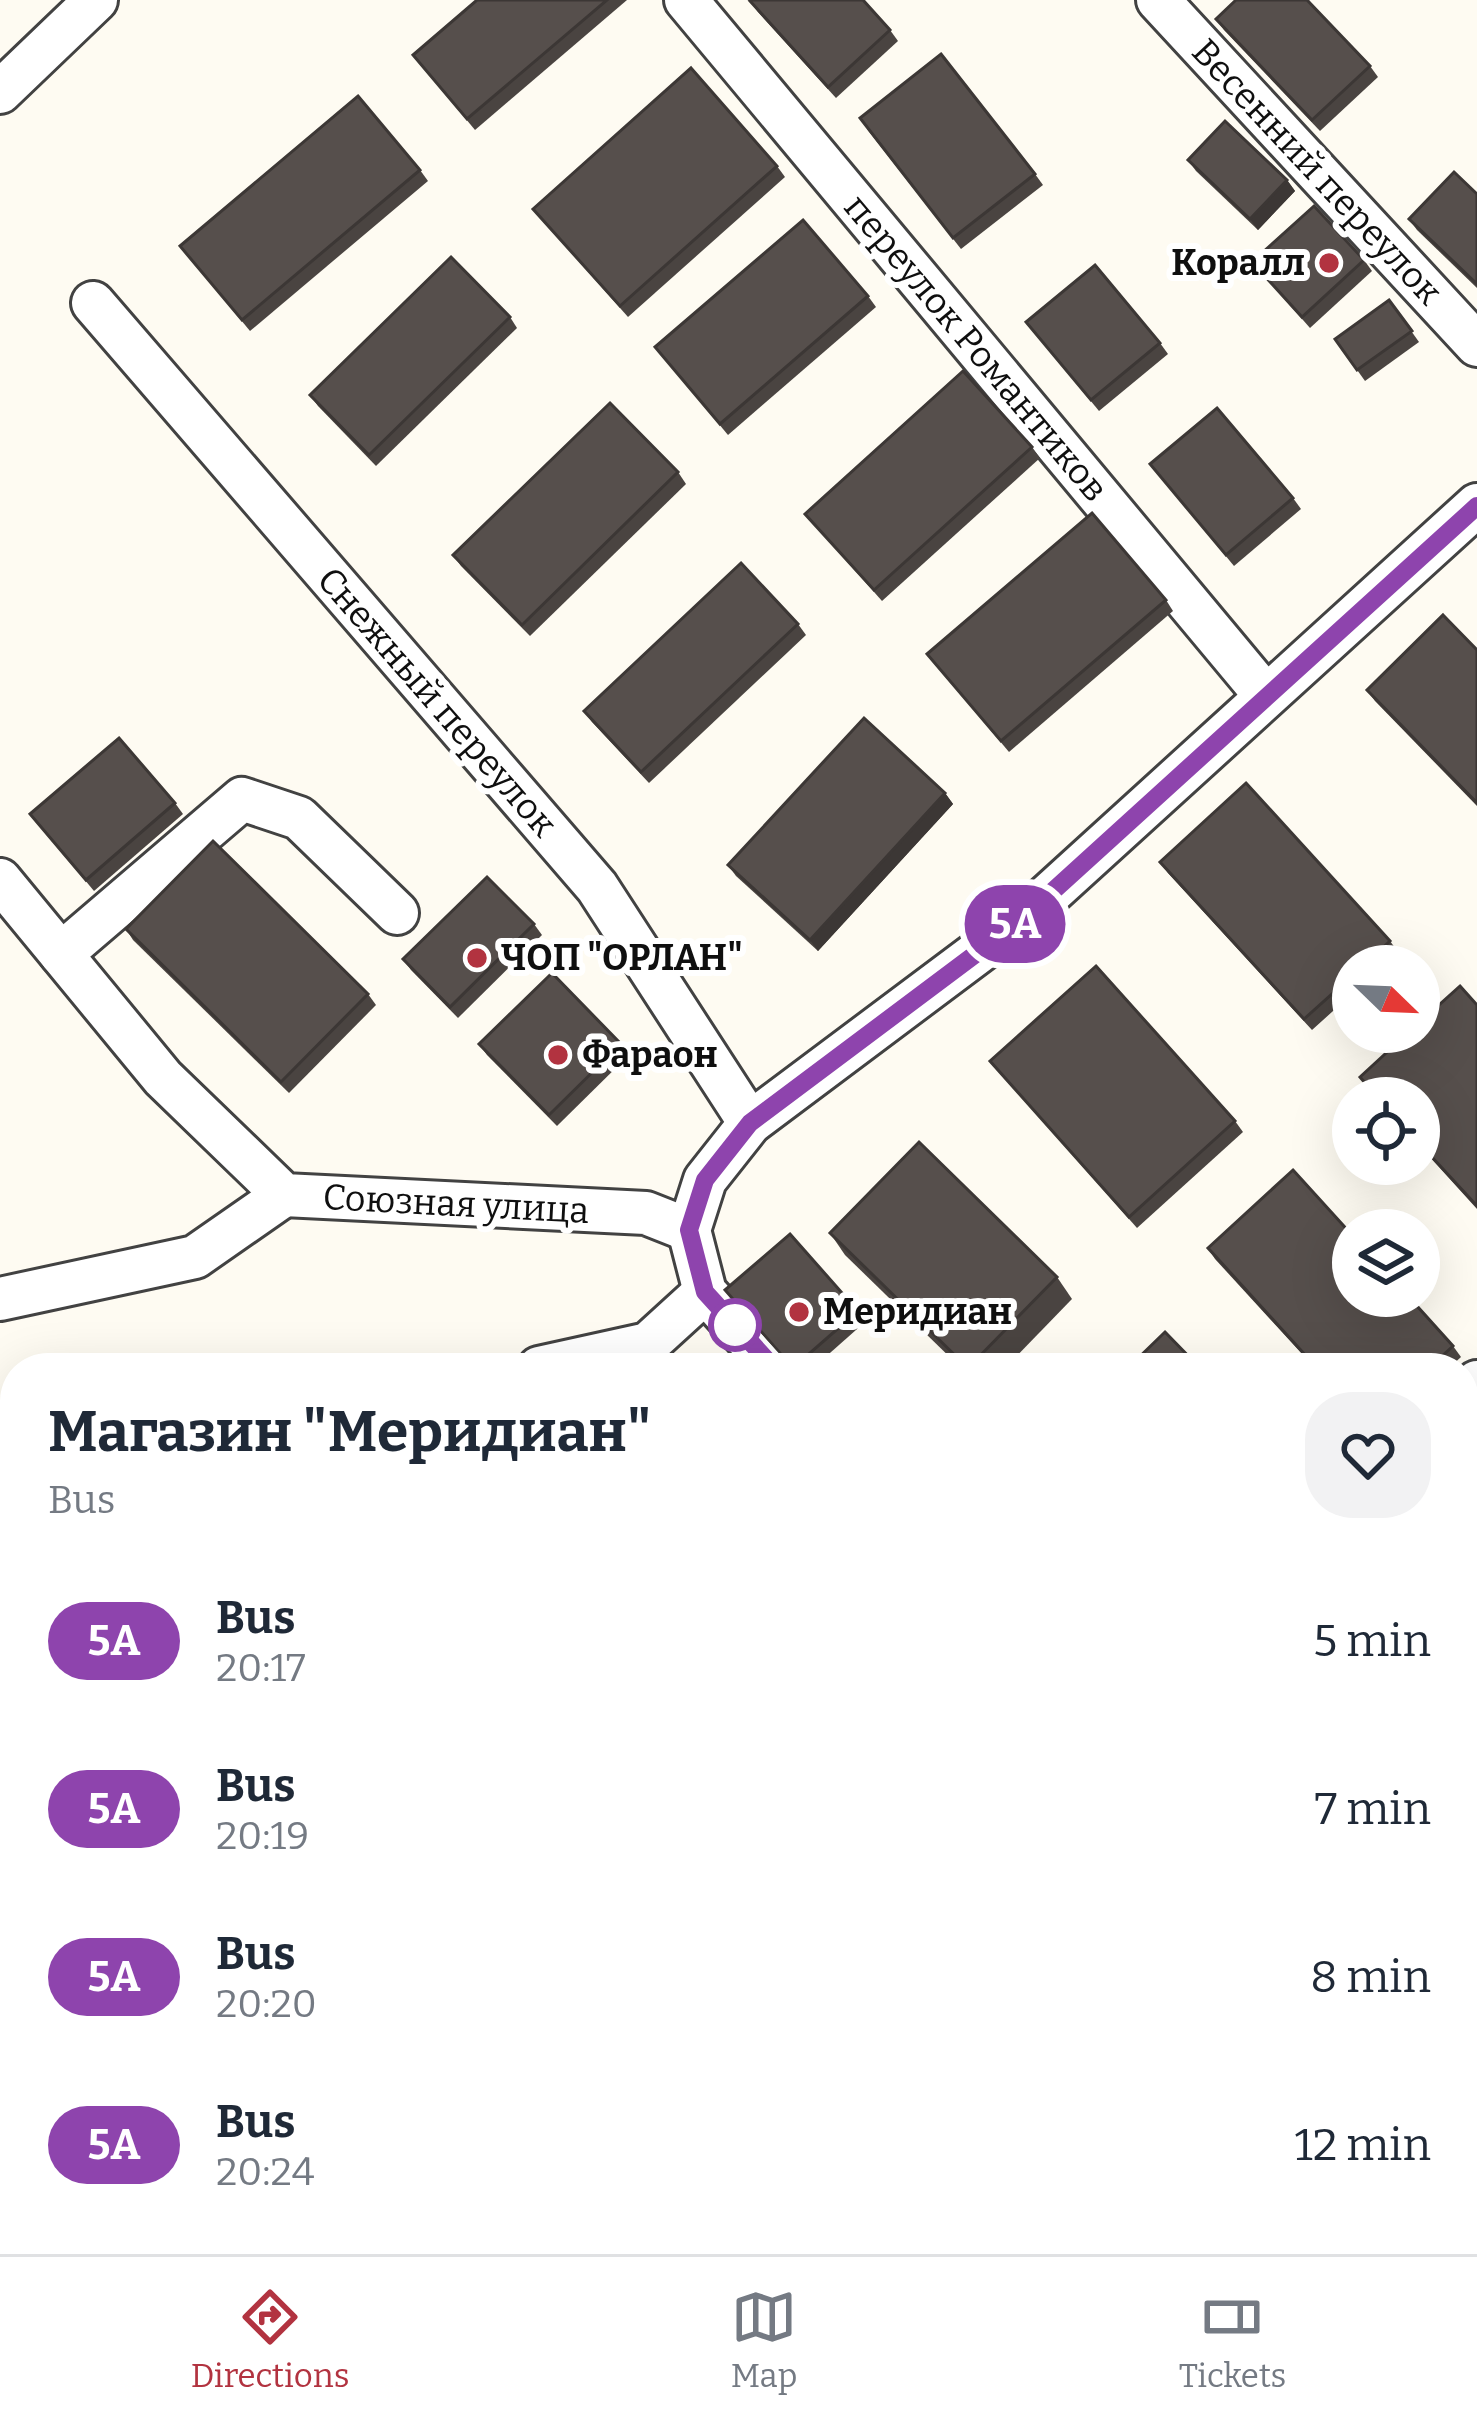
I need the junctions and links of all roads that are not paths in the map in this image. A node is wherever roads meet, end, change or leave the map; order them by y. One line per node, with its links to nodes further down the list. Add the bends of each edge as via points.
1 (96, 0): 4 (street)
2 (686, 0): 8 (street, переулок Романтиков)
3 (1158, 0): 6 (street, Весенний переулок)
4 (0, 92)
5 (93, 303): 12 (street, Снежный переулок, via 597,887)
6 (1477, 344)
7 (1477, 506): 8 (street)
8 (1266, 696): 12 (street, via 1021,920)
9 (0, 880): 11 (street, Союзная улица)
10 (398, 913): 11 (street, via 299,818 242,800)
11 (61, 954): 13 (street, Союзная улица, via 163,1078)
12 (750, 1123): 14 (street, via 705,1180)
13 (284, 1195): 14 (street, Союзная улица, via 646,1213); 16 (street, via 195,1257)
14 (689, 1230): 15 (street)
15 (705, 1292): 17 (street, via 648,1344); 18 (street)
16 (0, 1299)
17 (607, 1353)
18 (760, 1353)

